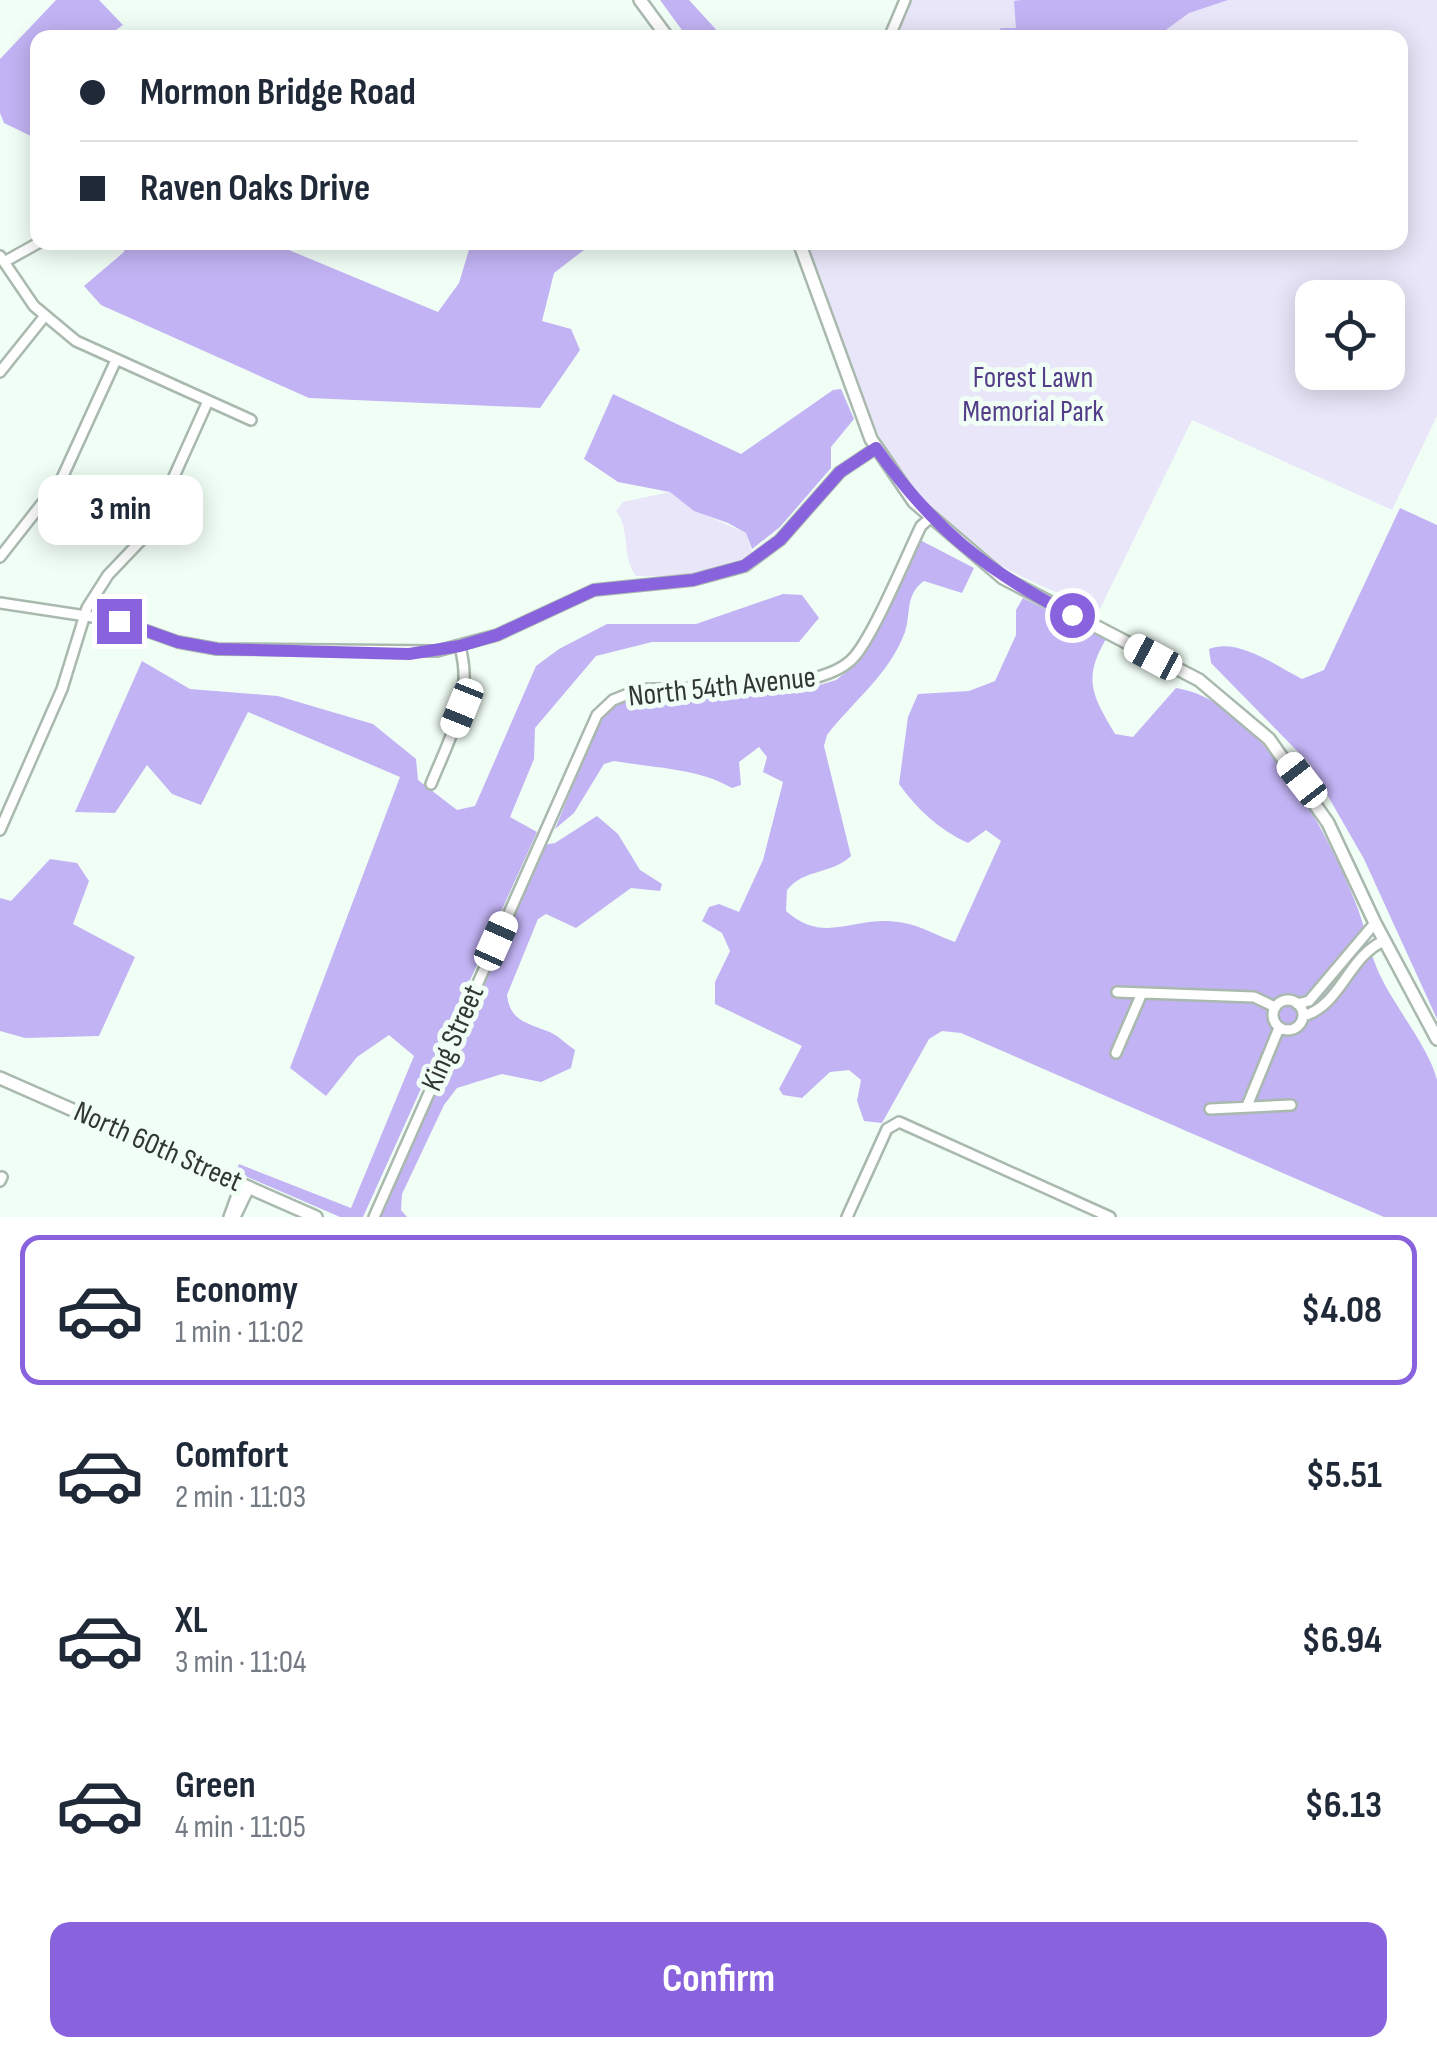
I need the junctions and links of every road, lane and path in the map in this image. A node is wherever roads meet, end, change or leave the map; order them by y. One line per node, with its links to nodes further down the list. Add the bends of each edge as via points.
1 (640, 0): 3 (main road)
2 (905, 0): 4 (street)
3 (662, 30)
4 (892, 30)
5 (30, 247): 7 (street)
6 (802, 250): 13 (main road)
7 (2, 260): 8 (street)
8 (44, 317): 9 (street); 10 (street)
9 (116, 360): 11 (street); 15 (street, via 62,478)
10 (0, 372)
11 (208, 401): 12 (street); 17 (street, via 150,532 108,575)
12 (251, 420)
13 (876, 448): 14 (main road); 18 (street, via 840,472 780,540 744,566 693,580 594,590)
14 (930, 518): 19 (street, North 54th Avenue, via 860,649 832,674 638,690); 22 (main road, via 1003,578 1199,680 1250,720 1316,801)
15 (0, 557)
16 (0, 602): 17 (street)
17 (84, 614): 18 (street, via 217,649 409,654); 21 (street, via 62,689)
18 (460, 646): 20 (street, via 465,696)
19 (612, 700): 41 (street, King Street, via 589,728)
20 (431, 784)
21 (0, 830)
22 (1375, 924): 23 (main road); 26 (street, via 1309,1001)
23 (1384, 940): 28 (street, via 1366,950 1325,1005); 30 (main road)
24 (1117, 992): 25 (street)
25 (1142, 993): 27 (street, via 1254,997); 31 (street)
26 (1297, 1004): 27 (street); 28 (street)
27 (1275, 1007): 29 (street)
28 (1303, 1016): 29 (street, via 1294,1029)
29 (1279, 1028): 34 (street)
30 (1437, 1038)
31 (1116, 1053)
32 (0, 1078): 36 (main road, North 60th Street)
33 (1292, 1105): 34 (street)
34 (1246, 1106): 35 (street)
35 (1210, 1109)
36 (245, 1186): 39 (street); 40 (main road, North 60th Street)
37 (1084, 1205): 38 (street, via 902,1122 893,1123); 42 (street); 43 (street)
38 (848, 1216)
39 (232, 1217)
40 (316, 1217)
41 (374, 1217)
42 (1078, 1217)
43 (1110, 1217)

